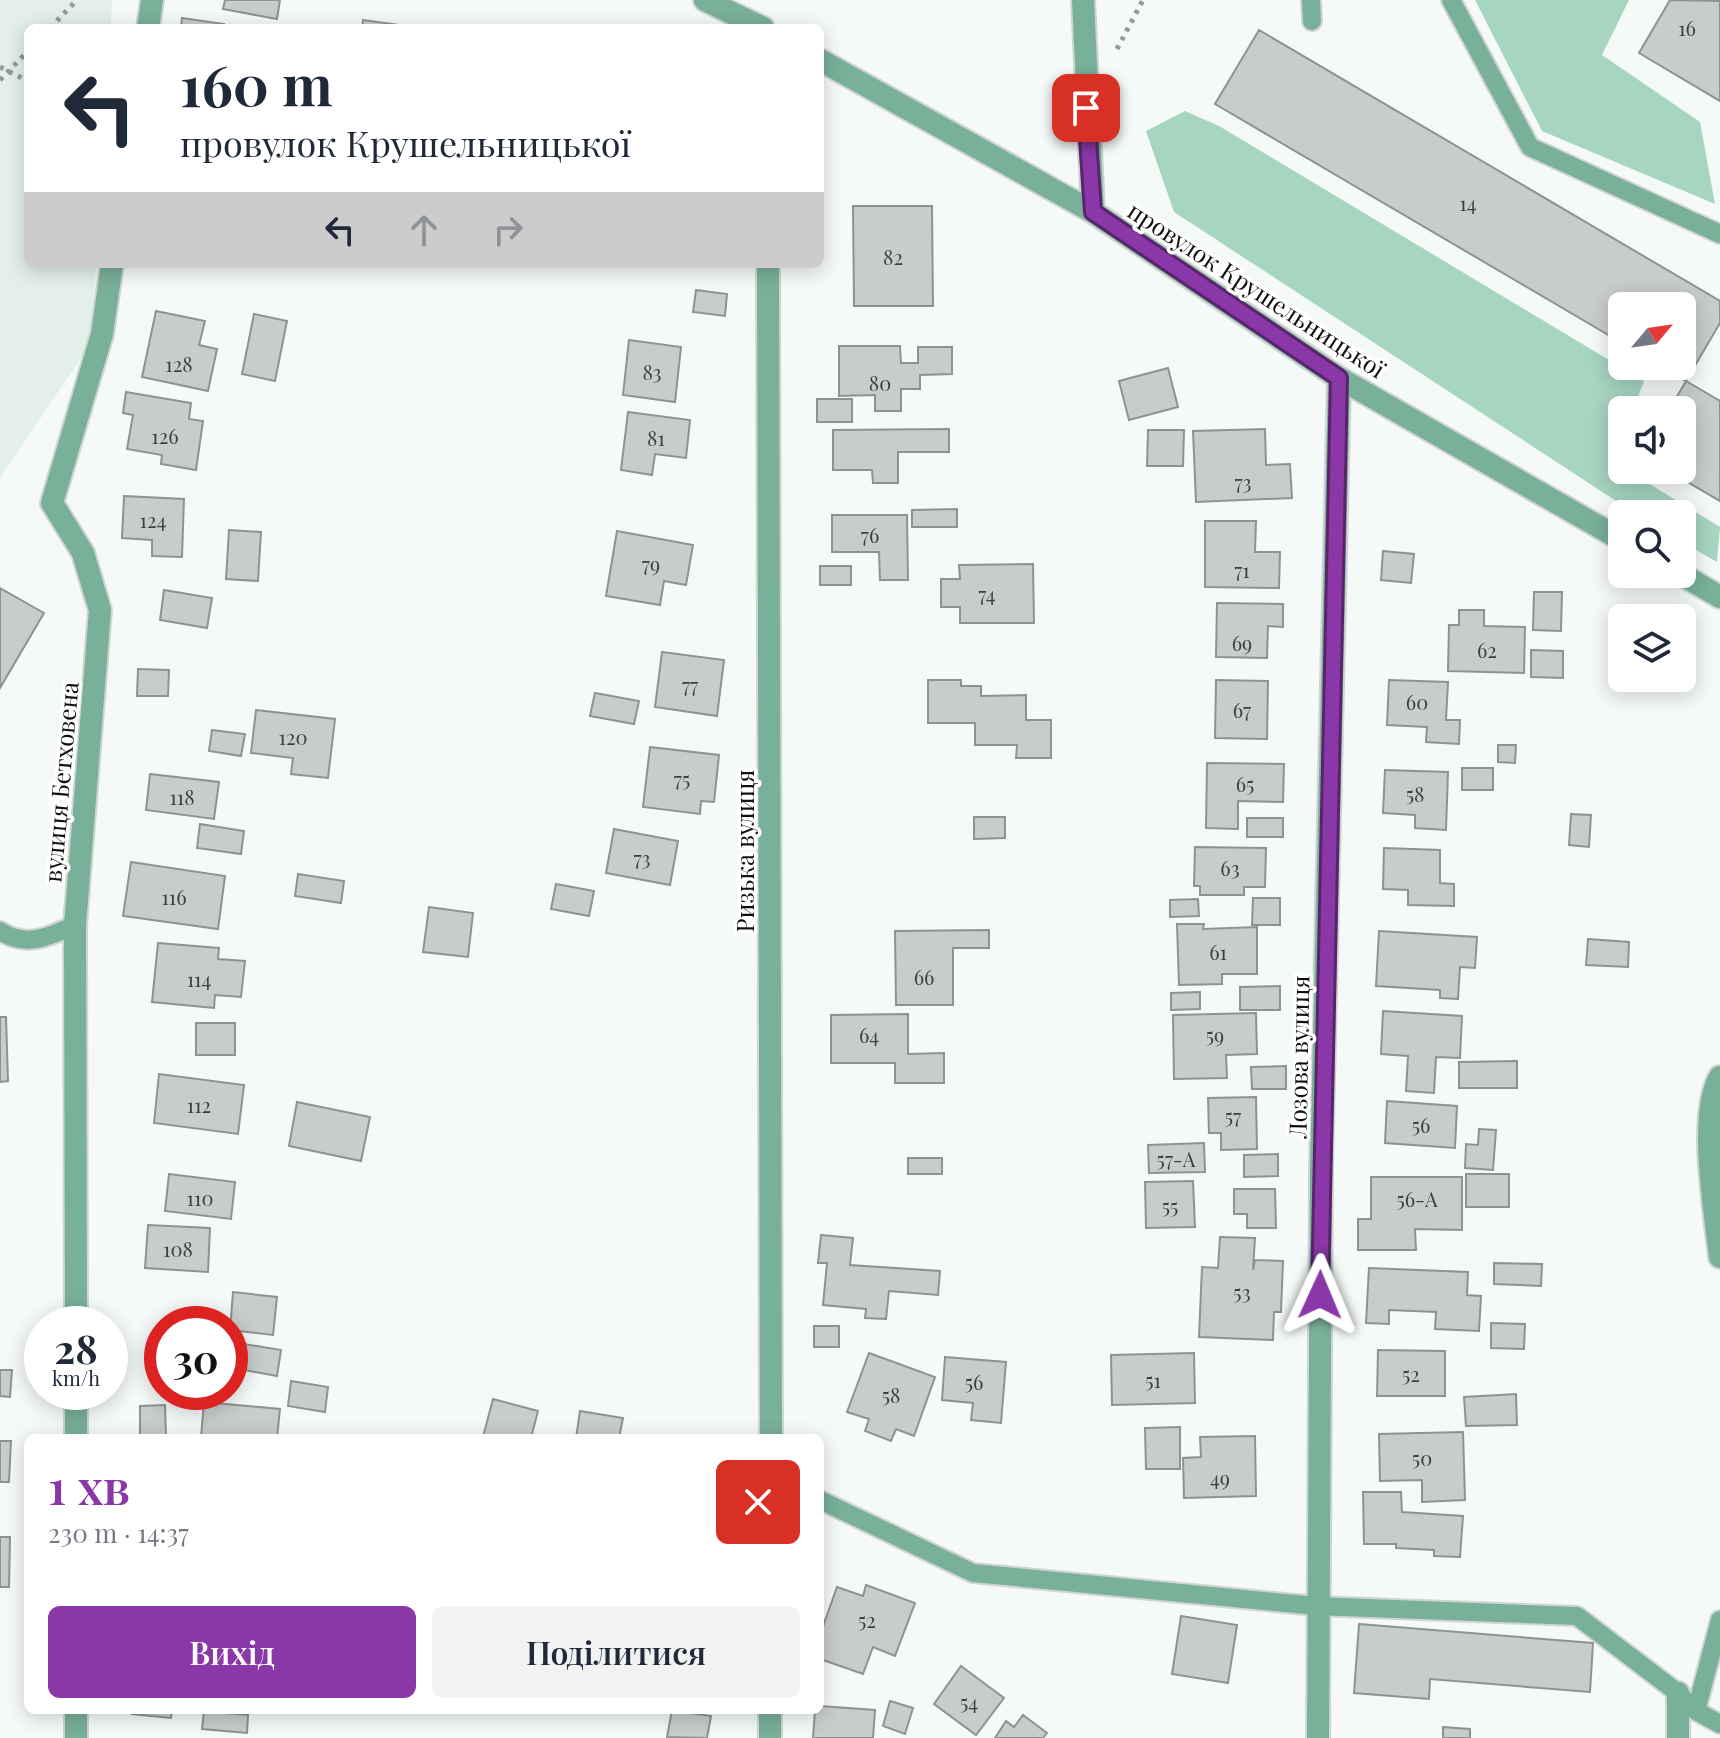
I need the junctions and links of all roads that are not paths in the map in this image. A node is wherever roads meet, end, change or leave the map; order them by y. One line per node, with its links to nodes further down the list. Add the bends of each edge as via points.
1 (152, 0): 7 (street)
2 (705, 0): 8 (street)
3 (1083, 0): 10 (street)
4 (1311, 0): 6 (lane)
5 (1451, 0): 11 (lane, via 1530,147)
6 (1312, 21)
7 (149, 24)
8 (755, 24)
9 (824, 62): 10 (street, провулок Крушельницької)
10 (1093, 212): 14 (street, провулок Крушельницької)
11 (1720, 234)
12 (111, 268): 18 (street, вулиця Бетховена, via 102,334 52,503 83,553 100,610)
13 (768, 268): 25 (street, Ризька вулиця)
14 (1339, 378): 15 (street, провулок Крушельницької); 27 (street, Лозова вулиця)
15 (1608, 532)
16 (1696, 583): 17 (street)
17 (1720, 597)
18 (75, 925): 19 (lane, via 41,940 15,941); 22 (street, вулиця Бетховена)
19 (0, 931)
20 (1720, 1077): 21 (street, via 1714,1087 1709,1155)
21 (1720, 1257)
22 (76, 1306)
23 (76, 1410): 24 (street)
24 (76, 1434)
25 (771, 1434)
26 (824, 1502): 27 (lane, via 973,1573)
27 (1316, 1606): 29 (lane, via 1577,1616); 36 (street, Лозова вулиця)
28 (1720, 1620): 30 (lane)
29 (1678, 1693): 30 (lane); 37 (street)
30 (1696, 1711): 33 (lane)
31 (76, 1714): 34 (street)
32 (770, 1714): 35 (street)
33 (1720, 1724)
34 (76, 1738)
35 (770, 1738)
36 (1318, 1738)
37 (1678, 1738)

